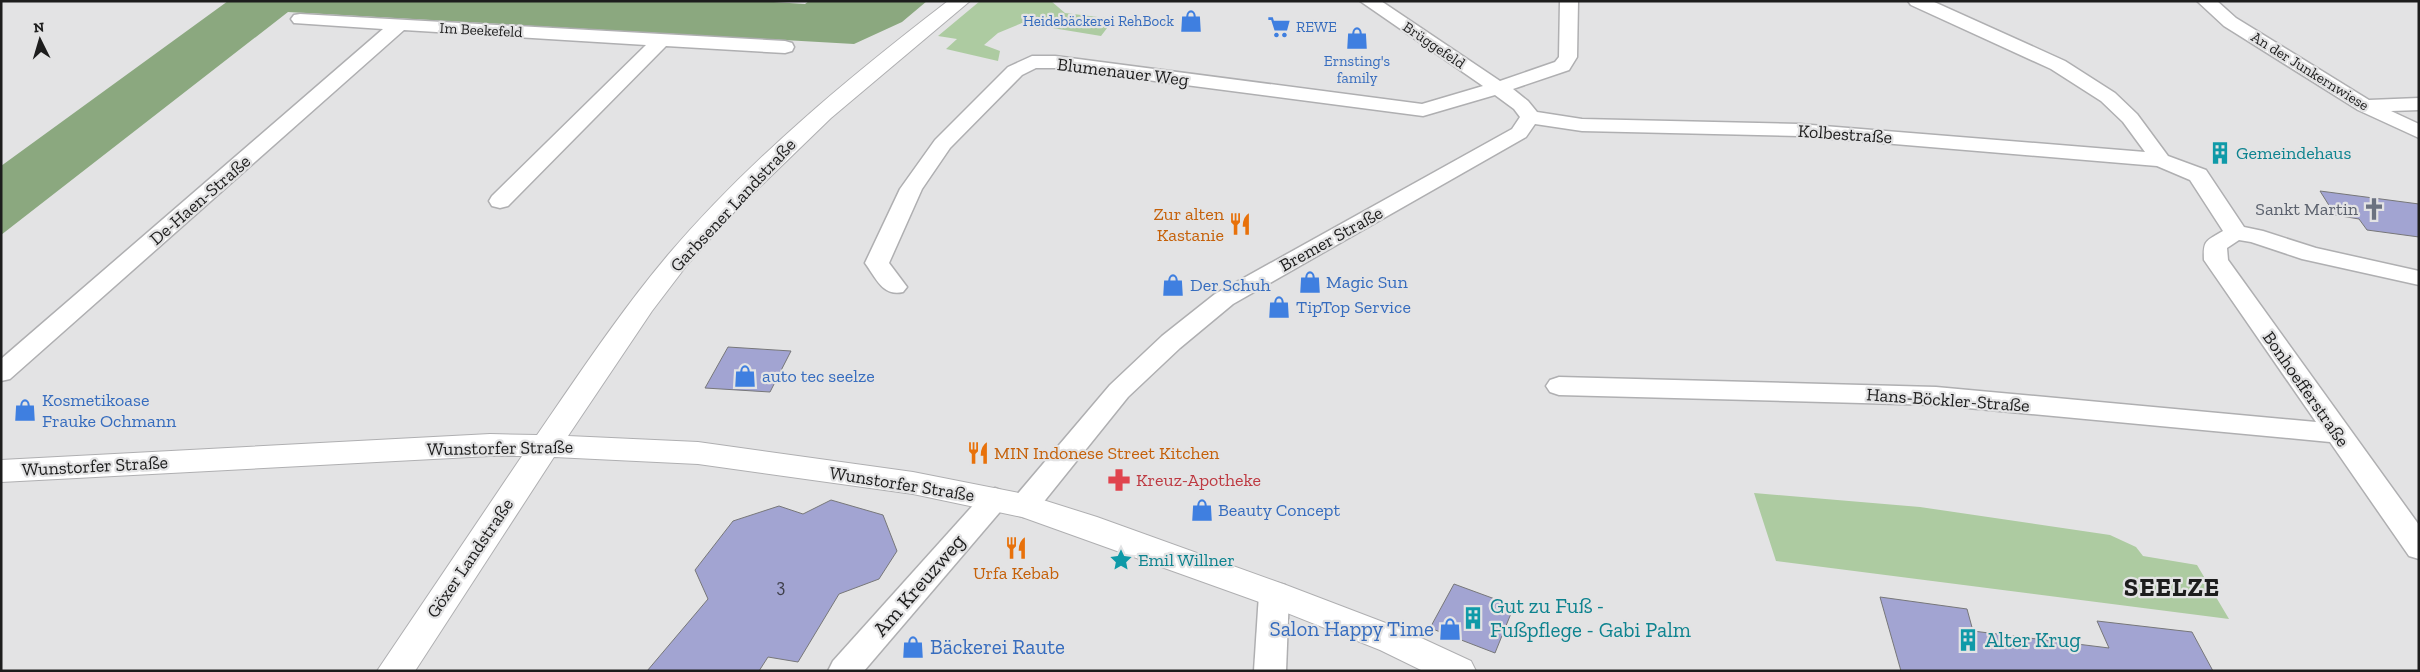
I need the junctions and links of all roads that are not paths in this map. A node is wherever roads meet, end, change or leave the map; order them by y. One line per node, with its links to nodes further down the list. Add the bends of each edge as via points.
1 (960, 1): 23 (street, Garbsener Landstraße, via 820,114 696,239 649,298)
2 (1369, 1): 10 (street, Brüggefeld)
3 (1569, 1): 10 (street, via 1568,57 1562,66)
4 (1917, 1): 15 (street, via 2058,65 2108,97 2130,118)
5 (2206, 1): 12 (street, An der Junkernwiese, via 2230,22)
6 (300, 19): 7 (street, Im Beekefeld)
7 (398, 26): 8 (street, Im Beekefeld); 20 (street, De-Haen-Straße)
8 (662, 40): 9 (street, Im Beekefeld); 16 (street)
9 (785, 47)
10 (1498, 88): 13 (street, via 1521,105); 19 (street, Blumenauer Weg, via 1424,110 1409,110 1055,62 1032,62 1014,71 942,144 911,189 877,263)
11 (2419, 104): 12 (street)
12 (2364, 106): 14 (street, An der Junkernwiese)
13 (1530, 117): 15 (street, Kolbestraße, via 1582,125 1799,130); 25 (street, Bremer Straße, via 1519,133 1224,299 1171,342 1119,391)
14 (2419, 132)
15 (2161, 160): 17 (street, via 2198,175)
16 (500, 201)
17 (2235, 233): 18 (street, via 2255,236 2310,254); 22 (street, Bonhoefferstraße, via 2215,244 2216,260)
18 (2419, 278)
19 (895, 287)
20 (1, 373)
21 (1558, 386): 22 (street, Hans-Böckler-Straße, via 1936,396)
22 (2337, 433): 26 (street, Bonhoefferstraße)
23 (546, 445): 24 (street, Wunstorfer Straße, via 490,445); 25 (street, Wunstorfer Straße, via 698,453 913,483); 28 (street, Göxer Landstraße)
24 (1, 471)
25 (1009, 502): 27 (street, Wunstorfer Straße, via 1086,526); 29 (street, Am Kreuzweg)
26 (2419, 548)
27 (1274, 594): 30 (street); 31 (street, Wunstorfer Straße, via 1392,640)
28 (395, 671)
29 (844, 671)
30 (1270, 671)
31 (1458, 671)

